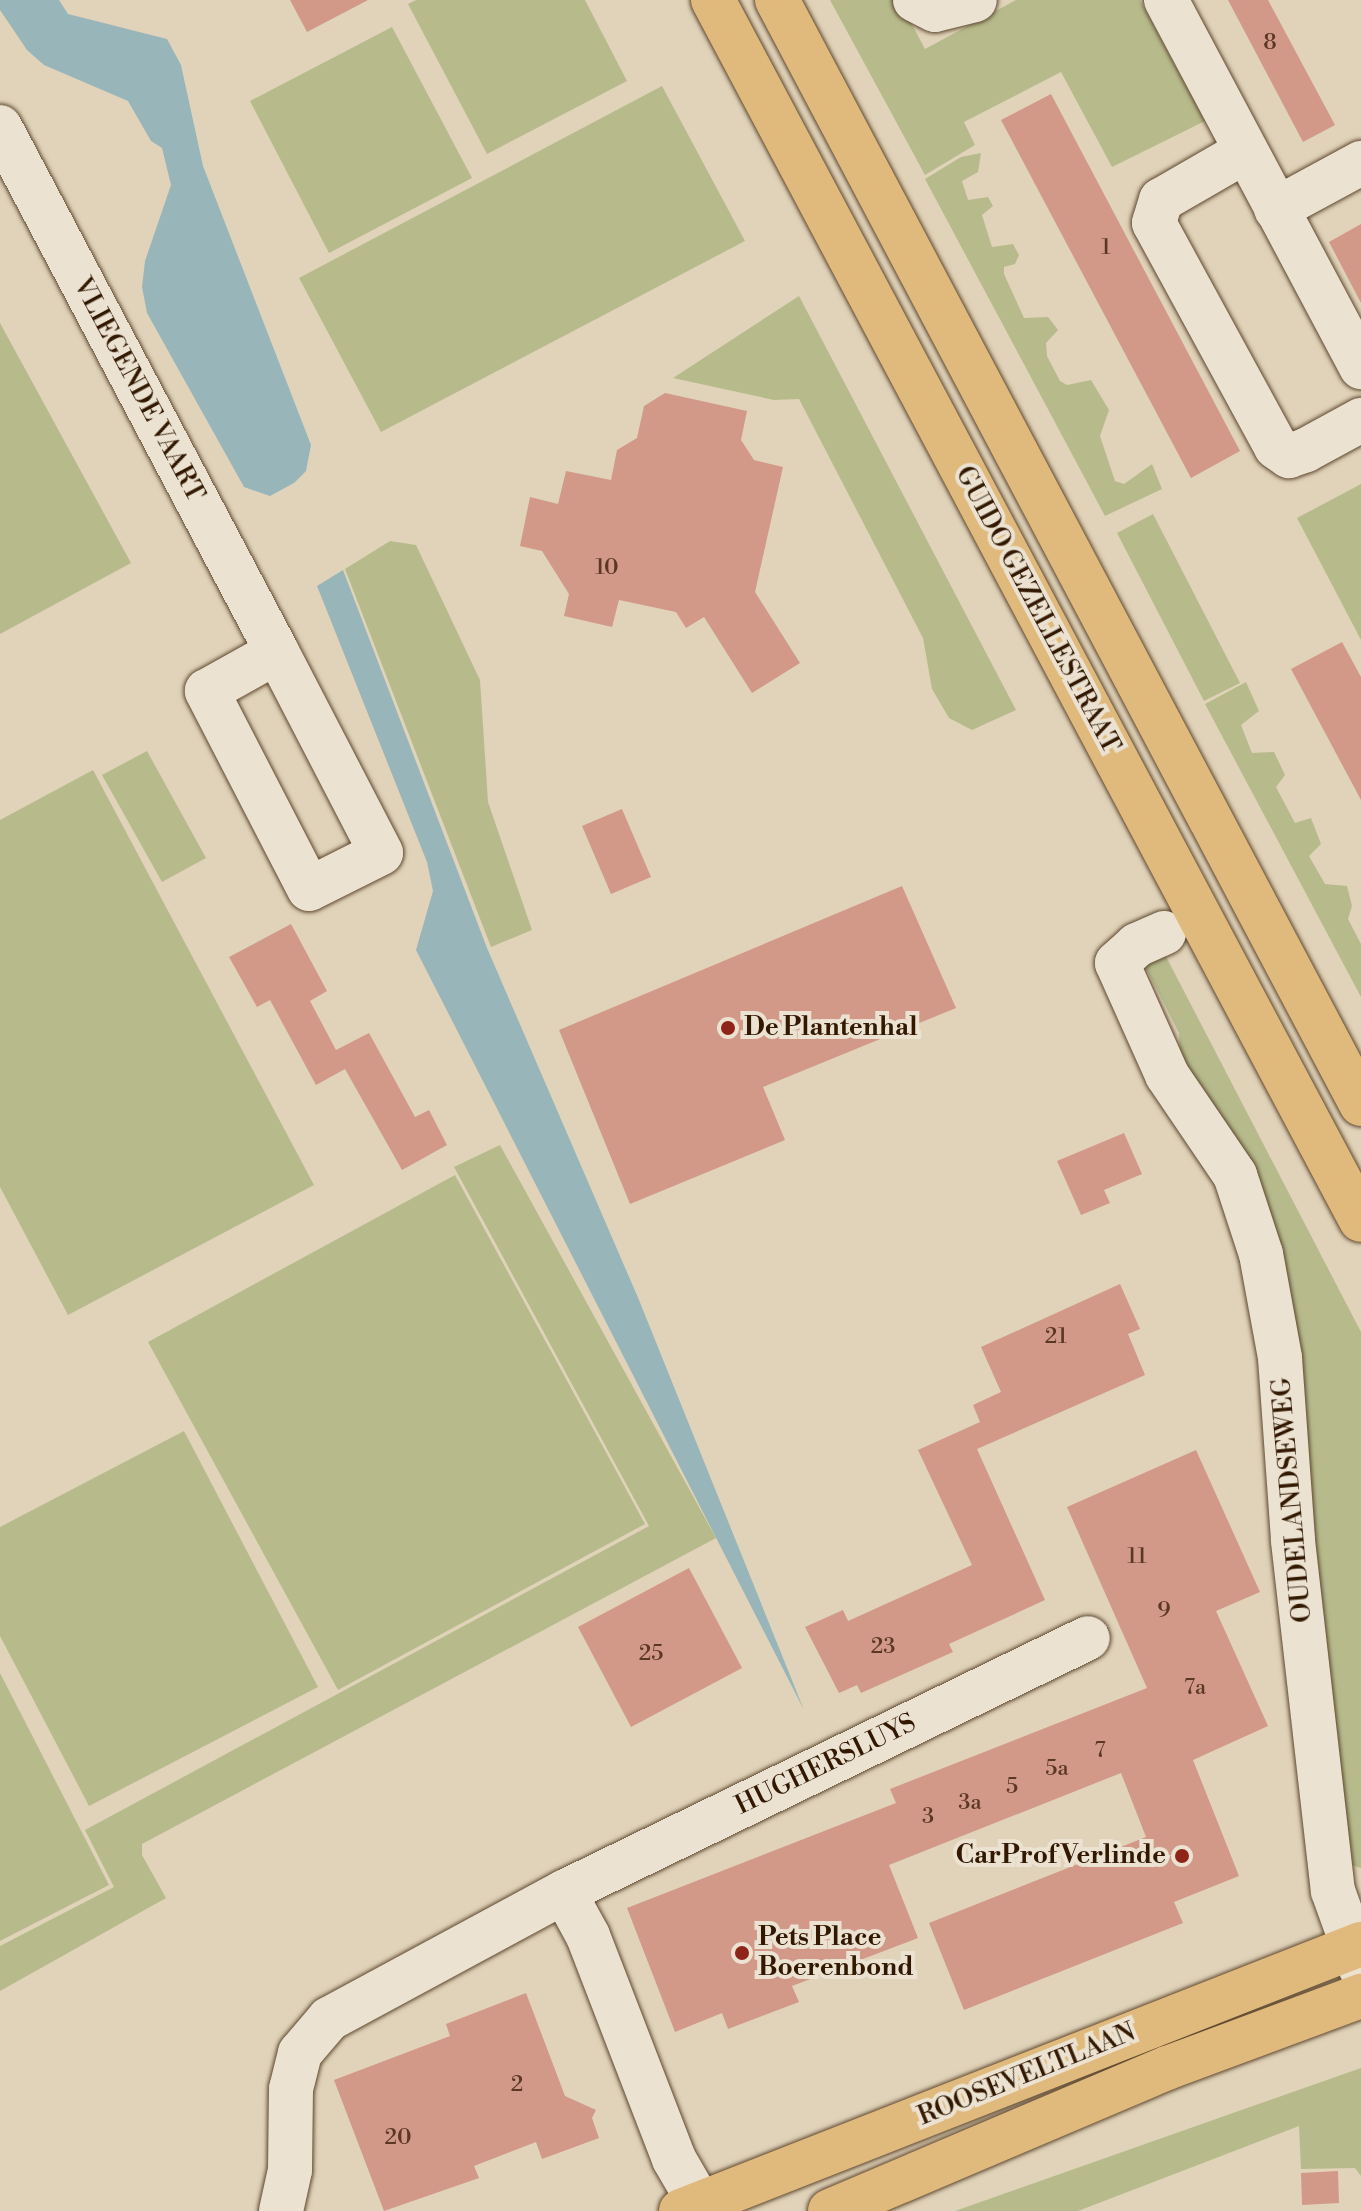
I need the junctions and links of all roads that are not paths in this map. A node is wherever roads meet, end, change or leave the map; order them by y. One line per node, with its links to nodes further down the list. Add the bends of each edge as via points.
1 (713, 0): 15 (main road, GUIDO GEZELLESTRAAT)
2 (777, 0): 14 (main road)
3 (915, 0): 4 (street, via 935,10)
4 (975, 0)
5 (1166, 0): 7 (street)
6 (0, 127): 12 (street, VLIEGENDE VAART)
7 (1246, 151): 9 (street); 11 (street, via 1161,200 1154,223 1276,447 1289,456)
8 (1361, 163): 9 (street)
9 (1276, 209): 10 (street)
10 (1361, 367)
11 (1361, 420)
12 (277, 652): 12 (street, VLIEGENDE VAART, via 207,691 309,889 381,853)
13 (1164, 933): 18 (street, OUDELANDSEWEG, via 1137,945 1117,963 1167,1075 1235,1175 1261,1254 1280,1358 1293,1541 1333,1891)
14 (1361, 1104)
15 (1361, 1220)
16 (1088, 1638): 17 (street, HUGHERSLUYS)
17 (564, 1892): 20 (street, via 588,1936); 21 (street, HUGHERSLUYS, via 329,2019 300,2053 291,2089 290,2170)
18 (1358, 1953): 20 (main road, ROOSEVELTLAAN)
19 (1361, 1996): 22 (main road, ROOSEVELTLAAN, via 1167,2068)
20 (696, 2209)
21 (281, 2211)
22 (830, 2211)

